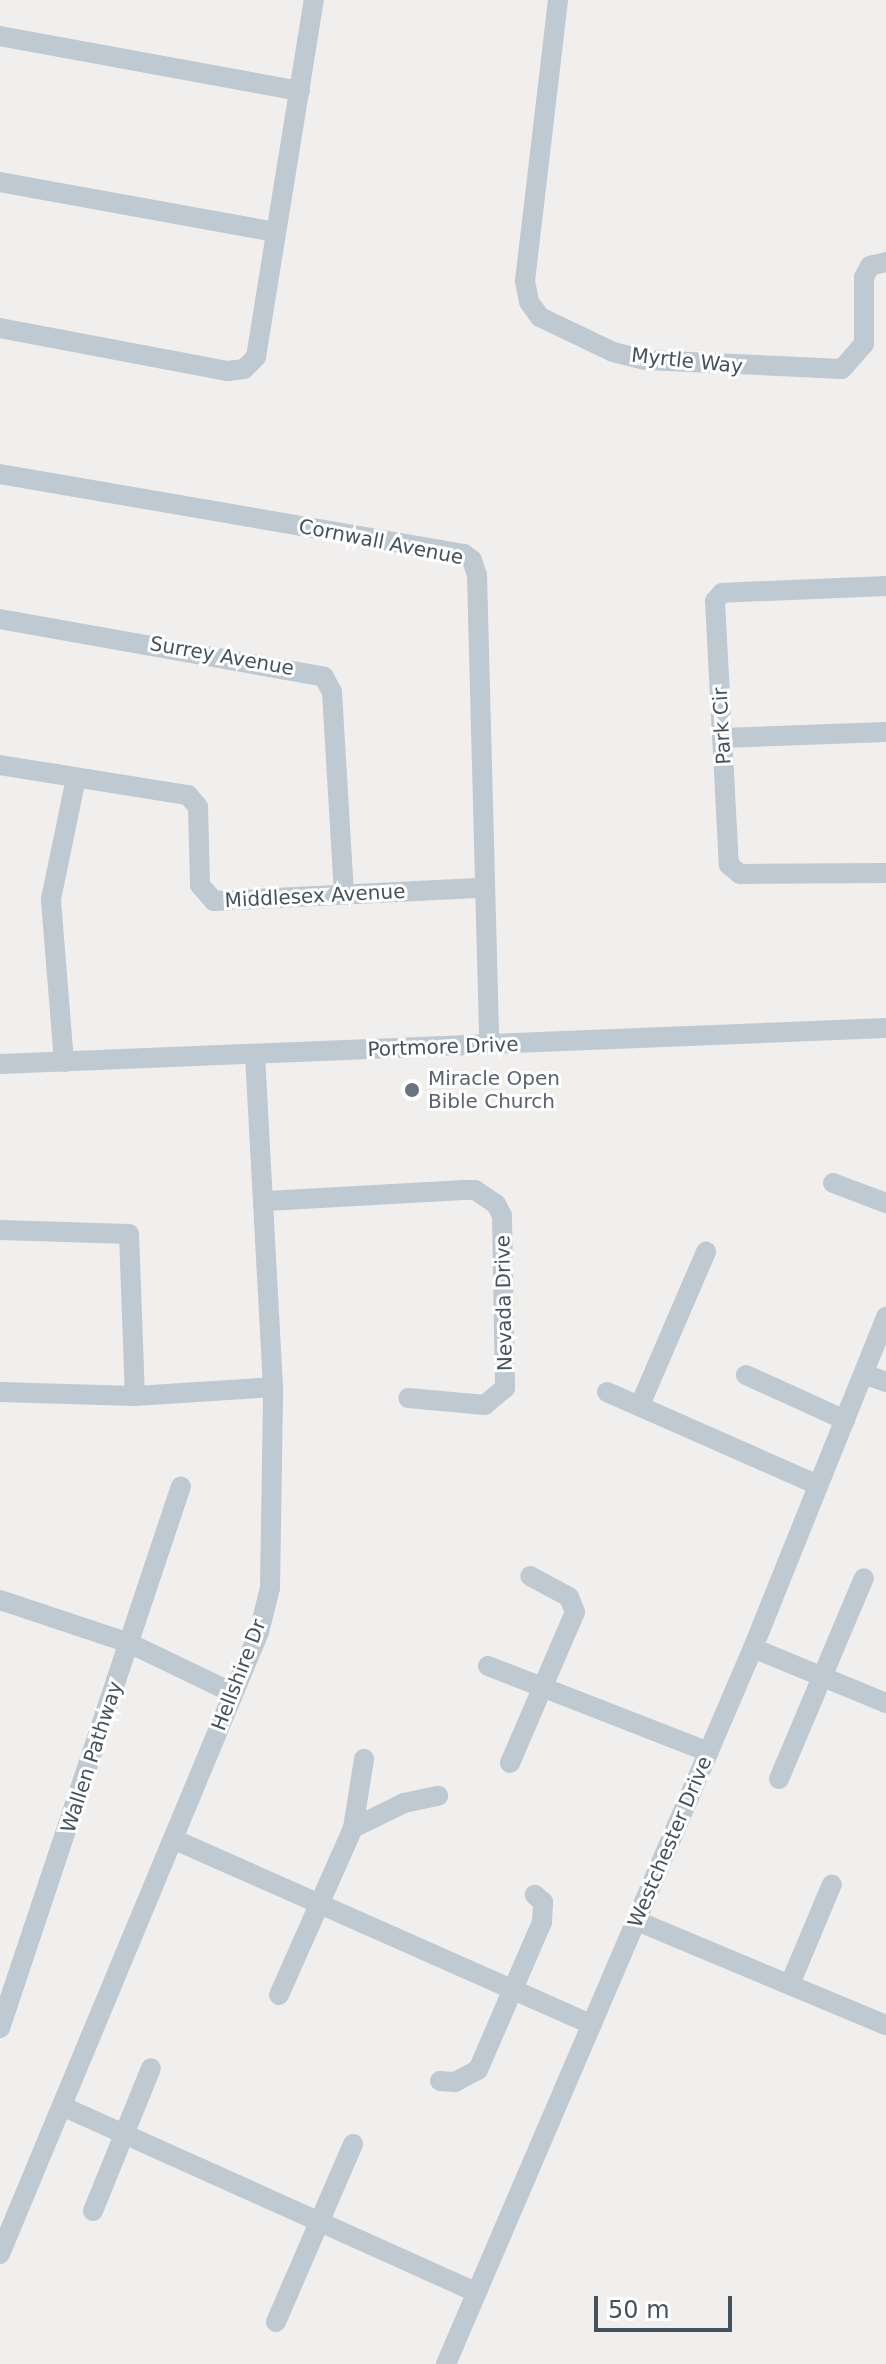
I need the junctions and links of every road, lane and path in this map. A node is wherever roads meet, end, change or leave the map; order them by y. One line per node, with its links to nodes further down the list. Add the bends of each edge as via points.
1 (314, 0): 4 (street)
2 (558, 0): 7 (street, Myrtle Way, via 525,281 529,302 540,317 613,352 646,360 842,369 856,360 864,344 864,277 870,266)
3 (0, 36): 4 (street)
4 (300, 91): 6 (street)
5 (0, 182): 6 (street)
6 (275, 232): 8 (street, via 256,357 244,369 228,371)
7 (886, 262)
8 (0, 328)
9 (0, 474): 17 (street, Cornwall Avenue, via 464,554 472,560 477,575)
10 (886, 586): 13 (street, Park Cir, via 718,596)
11 (0, 619): 18 (street, Surrey Avenue, via 324,677 332,692)
12 (886, 732): 13 (street)
13 (722, 738): 16 (street, Park Cir, via 733,872)
14 (0, 765): 15 (street, Middlesex Avenue)
15 (76, 778): 18 (street, Middlesex Avenue, via 193,798 198,807 200,885 214,901); 22 (street, via 51,899)
16 (886, 873)
17 (483, 888): 18 (street, Middlesex Avenue); 20 (street, Cornwall Avenue)
18 (344, 892)
19 (886, 1028): 20 (street, Portmore Drive)
20 (489, 1045): 21 (street, Portmore Drive)
21 (255, 1054): 22 (street, Portmore Drive); 25 (street, Hellshire Dr)
22 (64, 1062): 23 (street, Portmore Drive)
23 (0, 1064)
24 (833, 1183): 26 (street)
25 (267, 1201): 33 (street, Hellshire Dr); 37 (street, Nevada Drive, via 475,1190 496,1204 502,1216 505,1388 485,1405)
26 (886, 1203)
27 (0, 1230): 36 (street, via 129,1234)
28 (706, 1252): 38 (street)
29 (886, 1317): 30 (street, Westchester Drive)
30 (864, 1374): 32 (street); 39 (street, Westchester Drive)
31 (746, 1375): 39 (street)
32 (886, 1382)
33 (273, 1387): 36 (street); 50 (street, Hellshire Dr, via 270,1588)
34 (0, 1392): 36 (street)
35 (607, 1392): 38 (street)
36 (135, 1396)
37 (408, 1398)
38 (640, 1405): 40 (street)
39 (845, 1420): 40 (street, Westchester Drive)
40 (816, 1484): 46 (street, Westchester Drive)
41 (181, 1486): 45 (street, Wallen Pathway)
42 (530, 1576): 49 (street, via 569,1597 575,1606)
43 (864, 1578): 48 (street)
44 (0, 1600): 45 (street)
45 (129, 1643): 50 (street); 64 (street, Wallen Pathway)
46 (753, 1648): 48 (street); 52 (street, Westchester Drive)
47 (488, 1666): 49 (street)
48 (823, 1676): 51 (street); 55 (street)
49 (544, 1686): 52 (street); 54 (street)
50 (233, 1693): 58 (street, Hellshire Dr)
51 (886, 1703)
52 (709, 1752): 62 (street, Westchester Drive)
53 (364, 1759): 57 (street)
54 (510, 1763)
55 (779, 1779)
56 (438, 1796): 57 (street, via 404,1803)
57 (353, 1828): 61 (street)
58 (173, 1839): 61 (street); 72 (street, Hellshire Dr)
59 (832, 1884): 63 (street)
60 (535, 1895): 65 (street, via 545,1911)
61 (317, 1907): 65 (street); 66 (street)
62 (637, 1921): 63 (street); 67 (street, Westchester Drive)
63 (790, 1984): 68 (street)
64 (9, 1985): 69 (street, Wallen Pathway)
65 (514, 1991): 67 (street); 71 (street, via 478,2070 455,2082)
66 (279, 1995)
67 (592, 2025): 78 (street, Westchester Drive)
68 (886, 2025)
69 (0, 2028)
70 (151, 2068): 73 (street)
71 (440, 2081)
72 (64, 2107): 73 (street); 77 (street, Hellshire Dr)
73 (121, 2135): 75 (street); 76 (street)
74 (353, 2144): 76 (street)
75 (93, 2211)
76 (321, 2224): 78 (street); 79 (street)
77 (0, 2254)
78 (476, 2292): 80 (street, Westchester Drive)
79 (276, 2322)
80 (446, 2364)

